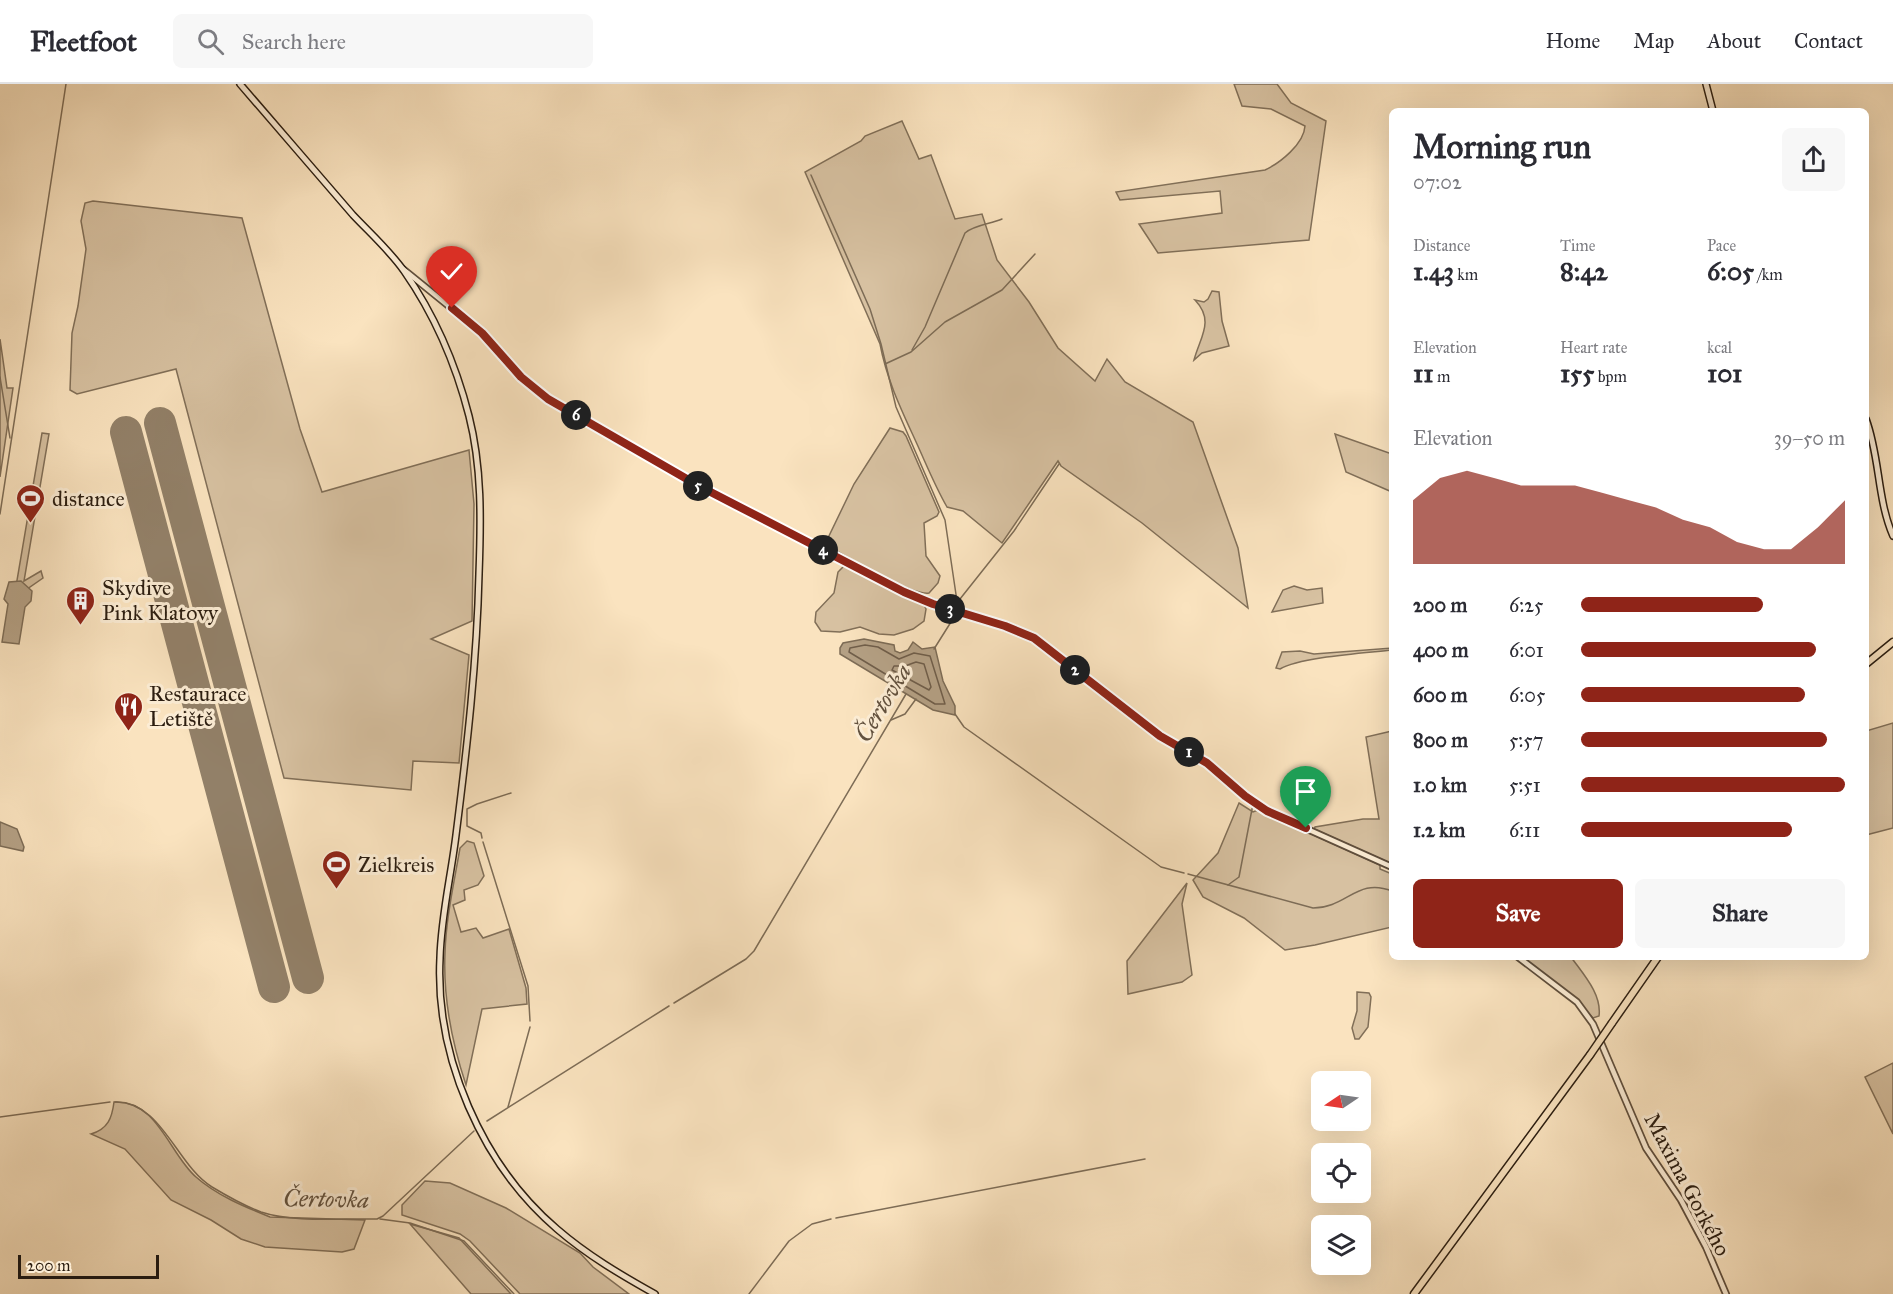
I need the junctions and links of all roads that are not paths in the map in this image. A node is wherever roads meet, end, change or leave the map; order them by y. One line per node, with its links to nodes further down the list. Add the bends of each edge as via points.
1 (240, 84): 4 (main road)
2 (1706, 84): 3 (main road)
3 (1712, 108)
4 (402, 269): 9 (street, via 482,333 521,377 548,399 699,486 904,592 1034,638 1160,736 1207,763 1267,811); 12 (main road, via 446,346 468,412 479,472 476,667 440,960 446,1034 455,1071 471,1111 500,1164 518,1187 556,1228)
5 (1869, 430): 6 (main road)
6 (1893, 536)
7 (1893, 642): 8 (main road)
8 (1869, 662)
9 (1389, 866)
10 (1522, 960): 14 (street, Maxima Gorkého, via 1577,1002 1593,1024 1646,1148 1681,1200)
11 (1656, 960): 13 (main road, bridge)
12 (655, 1294)
13 (1414, 1294)
14 (1726, 1294)

